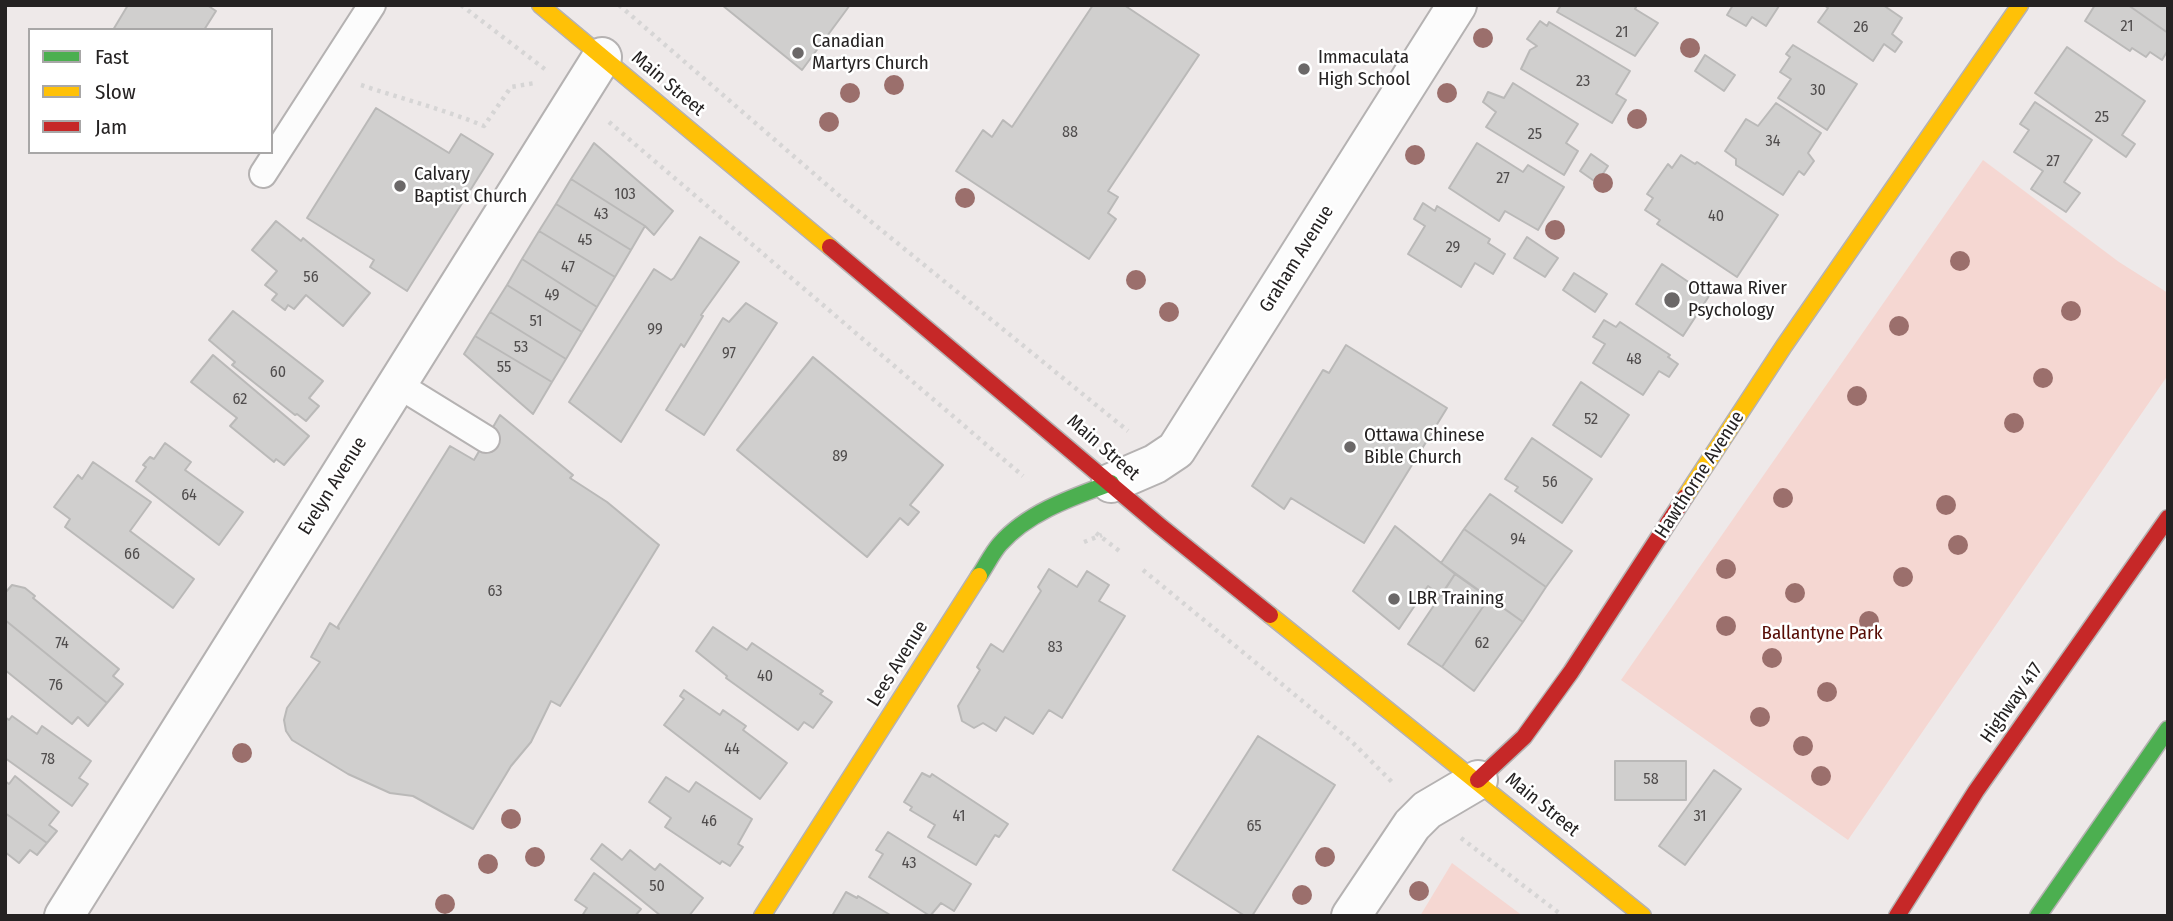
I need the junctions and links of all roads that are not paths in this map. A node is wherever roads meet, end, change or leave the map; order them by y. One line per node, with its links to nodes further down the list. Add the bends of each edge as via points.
1 (372, 5): 6 (lane)
2 (540, 5): 5 (main road, Main Street)
3 (1457, 5): 9 (street, Graham Avenue, via 1177,450)
4 (2020, 5): 12 (main road, Hawthorne Avenue, via 1784,346 1572,672 1524,737)
5 (602, 57): 7 (street, Evelyn Avenue); 9 (main road, Main Street)
6 (263, 174)
7 (397, 384): 8 (lane); 13 (street, Evelyn Avenue)
8 (486, 439)
9 (1111, 482): 12 (main road, Main Street); 14 (main road, Lees Avenue, via 1058,503 1015,529 988,560)
10 (2168, 518): 17 (main road, Highway 417, via 1976,791)
11 (2168, 729): 18 (main road)
12 (1478, 780): 15 (street, Hawthorne Avenue, via 1427,810 1412,825); 16 (main road, Main Street)
13 (64, 916)
14 (762, 916)
15 (1351, 916)
16 (1643, 916)
17 (1897, 916)
18 (2038, 916)

